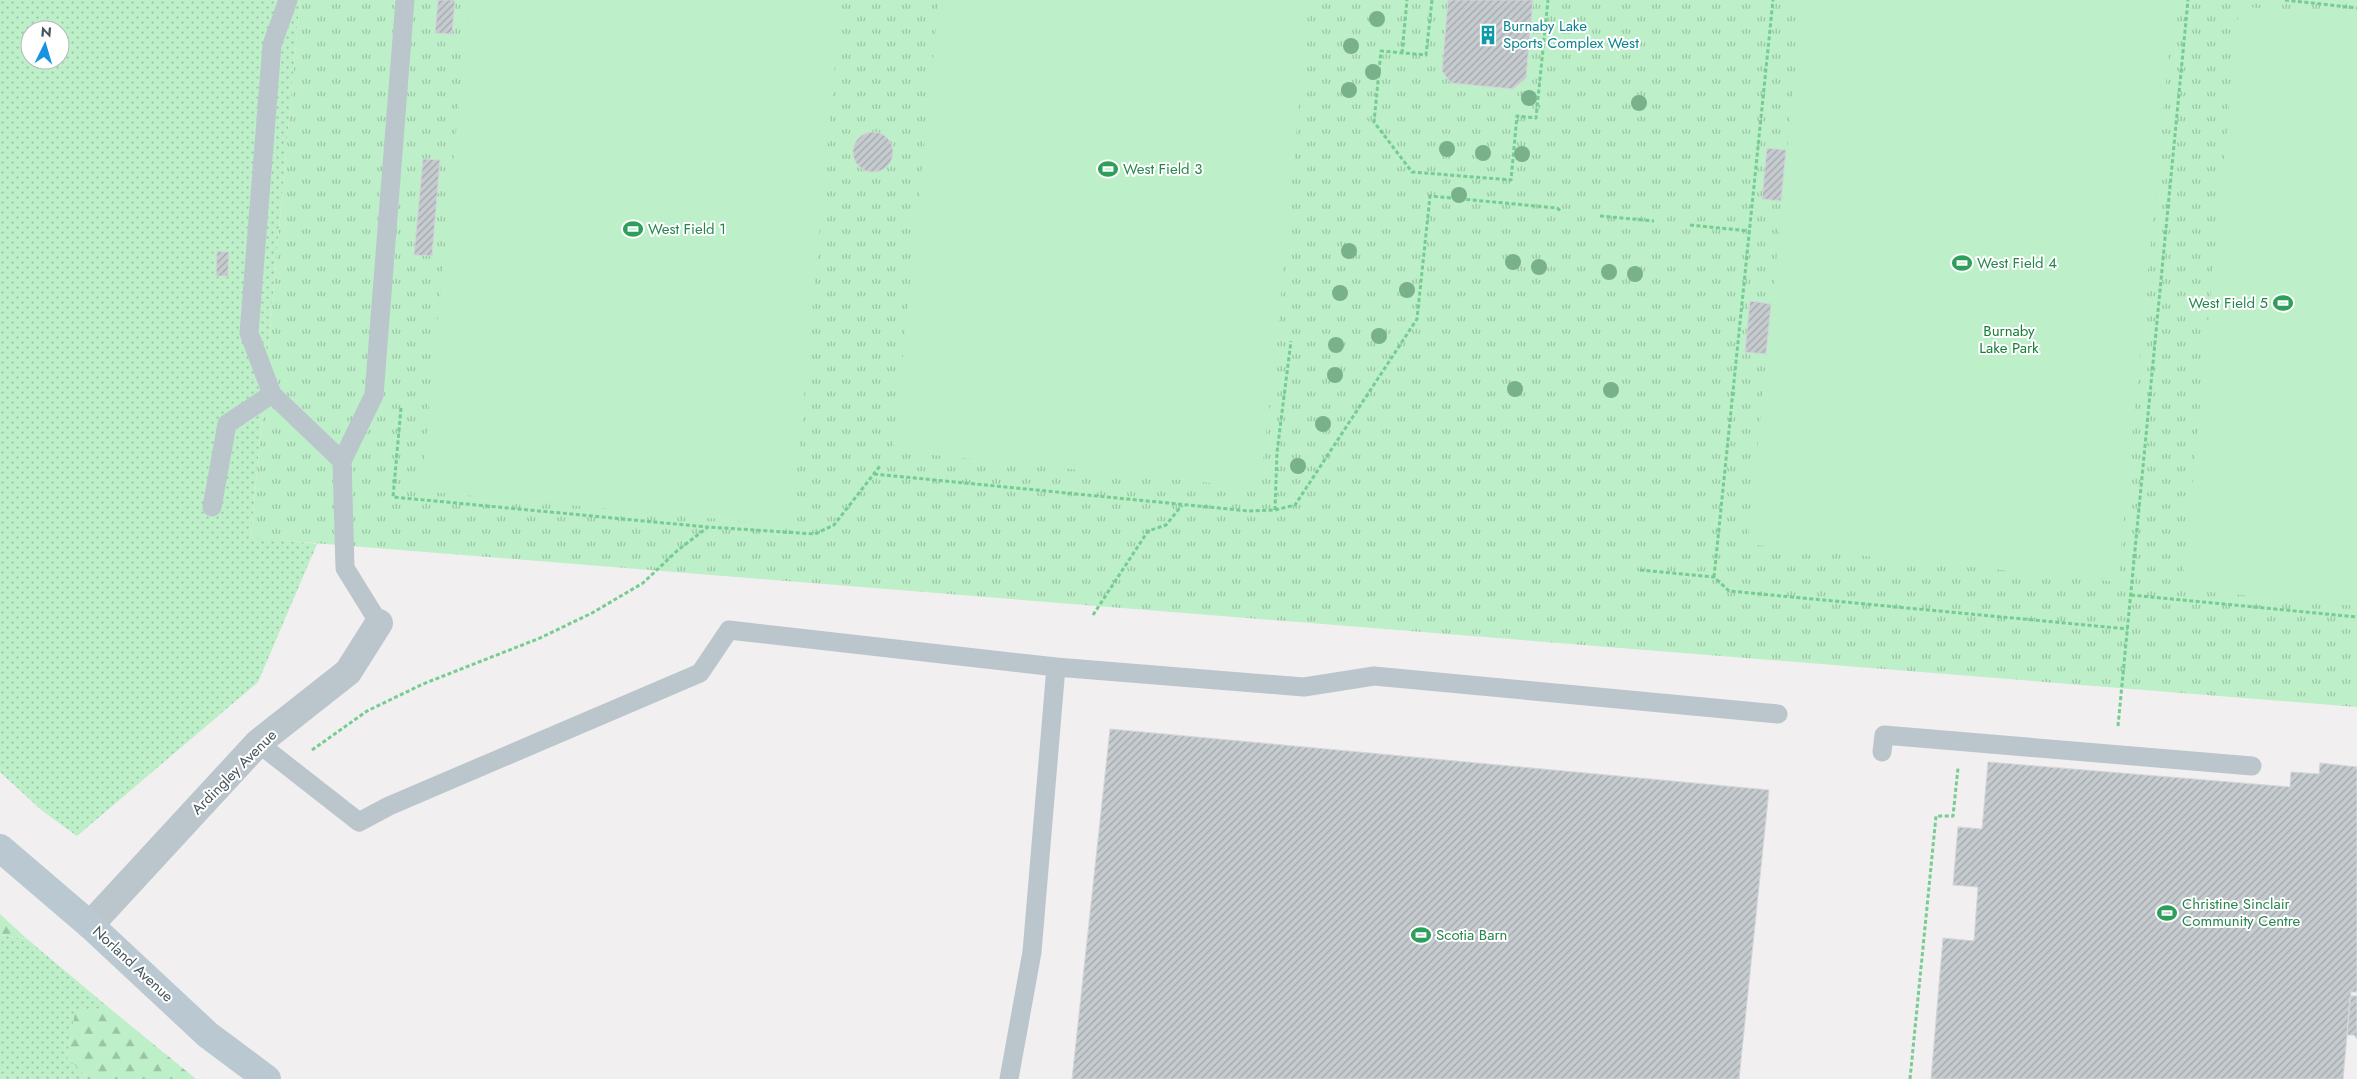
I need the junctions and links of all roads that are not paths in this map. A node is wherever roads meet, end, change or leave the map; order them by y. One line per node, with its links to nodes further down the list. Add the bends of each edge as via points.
1 (288, 0): 3 (lane, via 272,45 249,333)
2 (405, 0): 4 (lane, via 374,395)
3 (272, 394): 4 (lane); 5 (lane, via 227,424)
4 (342, 462): 6 (lane, via 345,568)
5 (212, 506)
6 (379, 623): 9 (street, Ardingley Avenue, via 348,672)
7 (1056, 667): 8 (lane, via 1304,687 1374,676); 9 (lane, via 729,630 700,673 389,806 359,822); 15 (lane, via 1032,952)
8 (1778, 714)
9 (258, 743): 13 (street, Ardingley Avenue)
10 (1882, 752): 11 (lane, via 1884,735)
11 (2252, 766)
12 (0, 848): 13 (street, Norland Avenue)
13 (90, 925): 14 (street, Norland Avenue, via 208,1035)
14 (267, 1079)
15 (1009, 1079)

